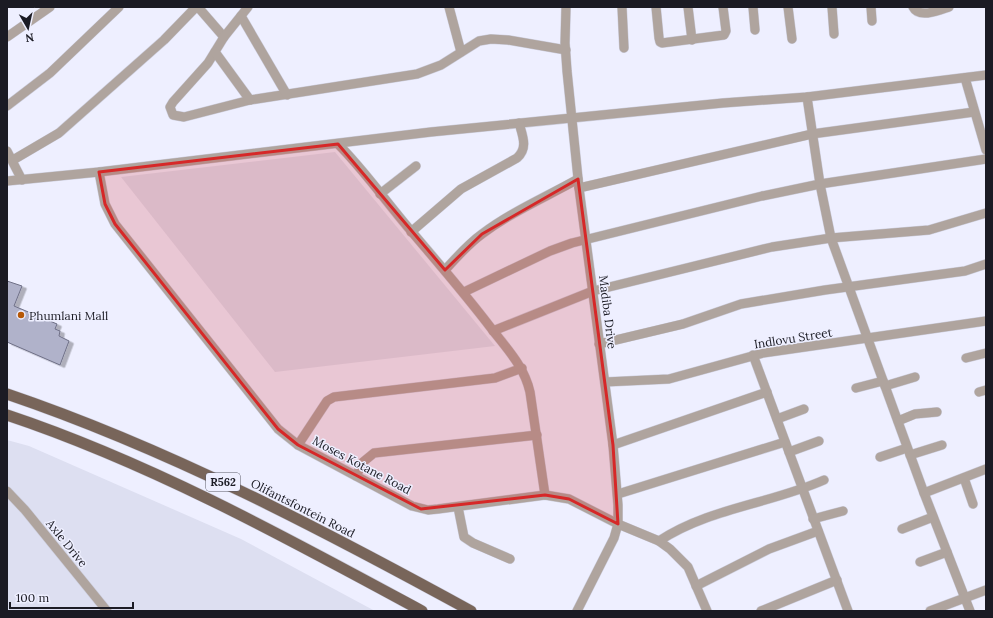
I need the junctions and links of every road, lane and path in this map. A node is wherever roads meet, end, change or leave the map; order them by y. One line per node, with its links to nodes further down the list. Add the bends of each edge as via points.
1 (50, 7): 22 (street)
2 (119, 7): 35 (street, via 50,73)
3 (197, 7): 23 (street); 44 (street, via 164,40 59,133)
4 (248, 7): 18 (street)
5 (449, 7): 29 (street)
6 (557, 7): 7 (street)
7 (566, 7): 27 (street, Madiba Drive)
8 (622, 7): 26 (street)
9 (656, 7): 25 (street, via 660,42)
10 (688, 7): 25 (street)
11 (723, 7): 25 (street, via 726,32 724,35)
12 (753, 7): 20 (street)
13 (788, 7): 24 (street)
14 (832, 7): 21 (street)
15 (871, 7): 19 (street)
16 (913, 7): 17 (street, via 917,12 930,13)
17 (949, 7)
18 (241, 16): 23 (street); 32 (street)
19 (872, 21)
20 (755, 30)
21 (834, 34)
22 (7, 37)
23 (224, 37): 28 (street)
24 (792, 38)
25 (692, 40)
26 (624, 48)
27 (566, 50): 29 (street, via 495,39 479,42); 37 (street, Madiba Drive)
28 (215, 52): 34 (street); 34 (street, via 170,107 170,112 178,117 184,117)
29 (461, 52): 32 (street, via 433,69 417,74)
30 (986, 75): 31 (street)
31 (965, 78): 33 (street); 36 (street)
32 (287, 95): 34 (street)
33 (807, 97): 37 (street); 39 (street)
34 (250, 100)
35 (7, 106)
36 (974, 112): 39 (street); 41 (street)
37 (573, 118): 38 (street); 49 (street, Madiba Drive)
38 (519, 123): 40 (street); 53 (street, via 524,143 522,153 461,189)
39 (812, 134): 49 (street); 50 (street)
40 (338, 144): 46 (street); 51 (street, via 351,156)
41 (986, 150)
42 (7, 151): 44 (street)
43 (986, 159): 50 (street)
44 (13, 160): 47 (street)
45 (416, 166): 51 (street)
46 (99, 172): 47 (street); 84 (street, Moses Kotane Road, via 105,204 115,224 278,429)
47 (22, 180): 48 (street)
48 (7, 181)
49 (579, 184): 55 (street, Madiba Drive); 57 (street, via 509,216 482,234)
50 (820, 184): 54 (street); 55 (street)
51 (380, 194): 53 (street)
52 (986, 213): 54 (street, via 929,230)
53 (411, 232): 57 (street)
54 (831, 238): 58 (street); 59 (street, via 772,247)
55 (586, 239): 59 (street, Madiba Drive); 60 (street, via 550,251)
56 (986, 264): 58 (street, via 965,271)
57 (445, 270): 60 (street)
58 (850, 287): 63 (street); 64 (street, via 741,304 683,324)
59 (593, 291): 62 (street); 64 (street, Madiba Drive)
60 (464, 292): 62 (street)
61 (986, 322): 63 (street, Indlovu Street)
62 (493, 331): 68 (street)
63 (867, 338): 66 (street, Indlovu Street); 71 (street)
64 (599, 344): 70 (street, Madiba Drive)
65 (986, 353): 67 (street)
66 (752, 355): 70 (street, Indlovu Street, via 669,379); 73 (street)
67 (966, 358)
68 (522, 368): 80 (street, via 527,378); 84 (street, via 495,378 334,397 327,401)
69 (915, 377): 71 (street)
70 (605, 382): 83 (street, Madiba Drive)
71 (884, 384): 72 (street); 79 (street)
72 (856, 388)
73 (767, 392): 78 (street); 83 (street)
74 (7, 394): 116 (main road, Olifantsfontein Road / R562, via 75,417 203,472)
75 (804, 408): 78 (street)
76 (937, 412): 79 (street, via 915,414)
77 (7, 415): 115 (main road, R562, via 79,442 190,490)
78 (777, 419): 82 (street)
79 (898, 421): 86 (street)
80 (537, 435): 90 (street, via 374,454 363,462); 97 (street)
81 (819, 441): 87 (street)
82 (785, 442): 87 (street); 96 (street)
83 (613, 444): 96 (street, Madiba Drive)
84 (298, 445): 90 (street, Moses Kotane Road)
85 (942, 445): 86 (street)
86 (909, 451): 88 (street); 95 (street)
87 (789, 452): 93 (street)
88 (880, 457)
89 (986, 469): 91 (street)
90 (356, 476): 99 (street, Moses Kotane Road, via 412,506 428,510)
91 (964, 478): 95 (street); 98 (street)
92 (824, 480): 93 (street)
93 (803, 490): 102 (street); 106 (street, via 751,503 688,525)
94 (7, 492): 114 (street, Axle Drive, via 25,510)
95 (924, 493): 101 (street)
96 (618, 494): 103 (street, Madiba Drive)
97 (546, 495): 99 (street, Moses Kotane Road); 103 (street, Moses Kotane Road, via 569,499)
98 (974, 504)
99 (458, 506): 108 (street, via 464,537 473,544)
100 (842, 511): 102 (street)
101 (933, 517): 104 (street); 107 (street)
102 (814, 519): 105 (street)
103 (618, 524): 106 (street, Moses Kotane Road); 117 (street, Madiba Drive, via 611,546)
104 (902, 529)
105 (818, 531): 110 (street); 111 (street, via 769,549)
106 (659, 541): 111 (street, Moses Kotane Road, via 688,567)
107 (947, 552): 109 (street); 113 (street)
108 (510, 559)
109 (920, 562)
110 (837, 580): 119 (street); 120 (street)
111 (696, 586): 118 (street, Moses Kotane Road)
112 (986, 590): 113 (street)
113 (965, 598): 121 (street); 122 (street)
114 (107, 611)
115 (422, 611)
116 (471, 611)
117 (577, 611)
118 (707, 611)
119 (761, 611)
120 (848, 611)
121 (930, 611)
122 (970, 611)

